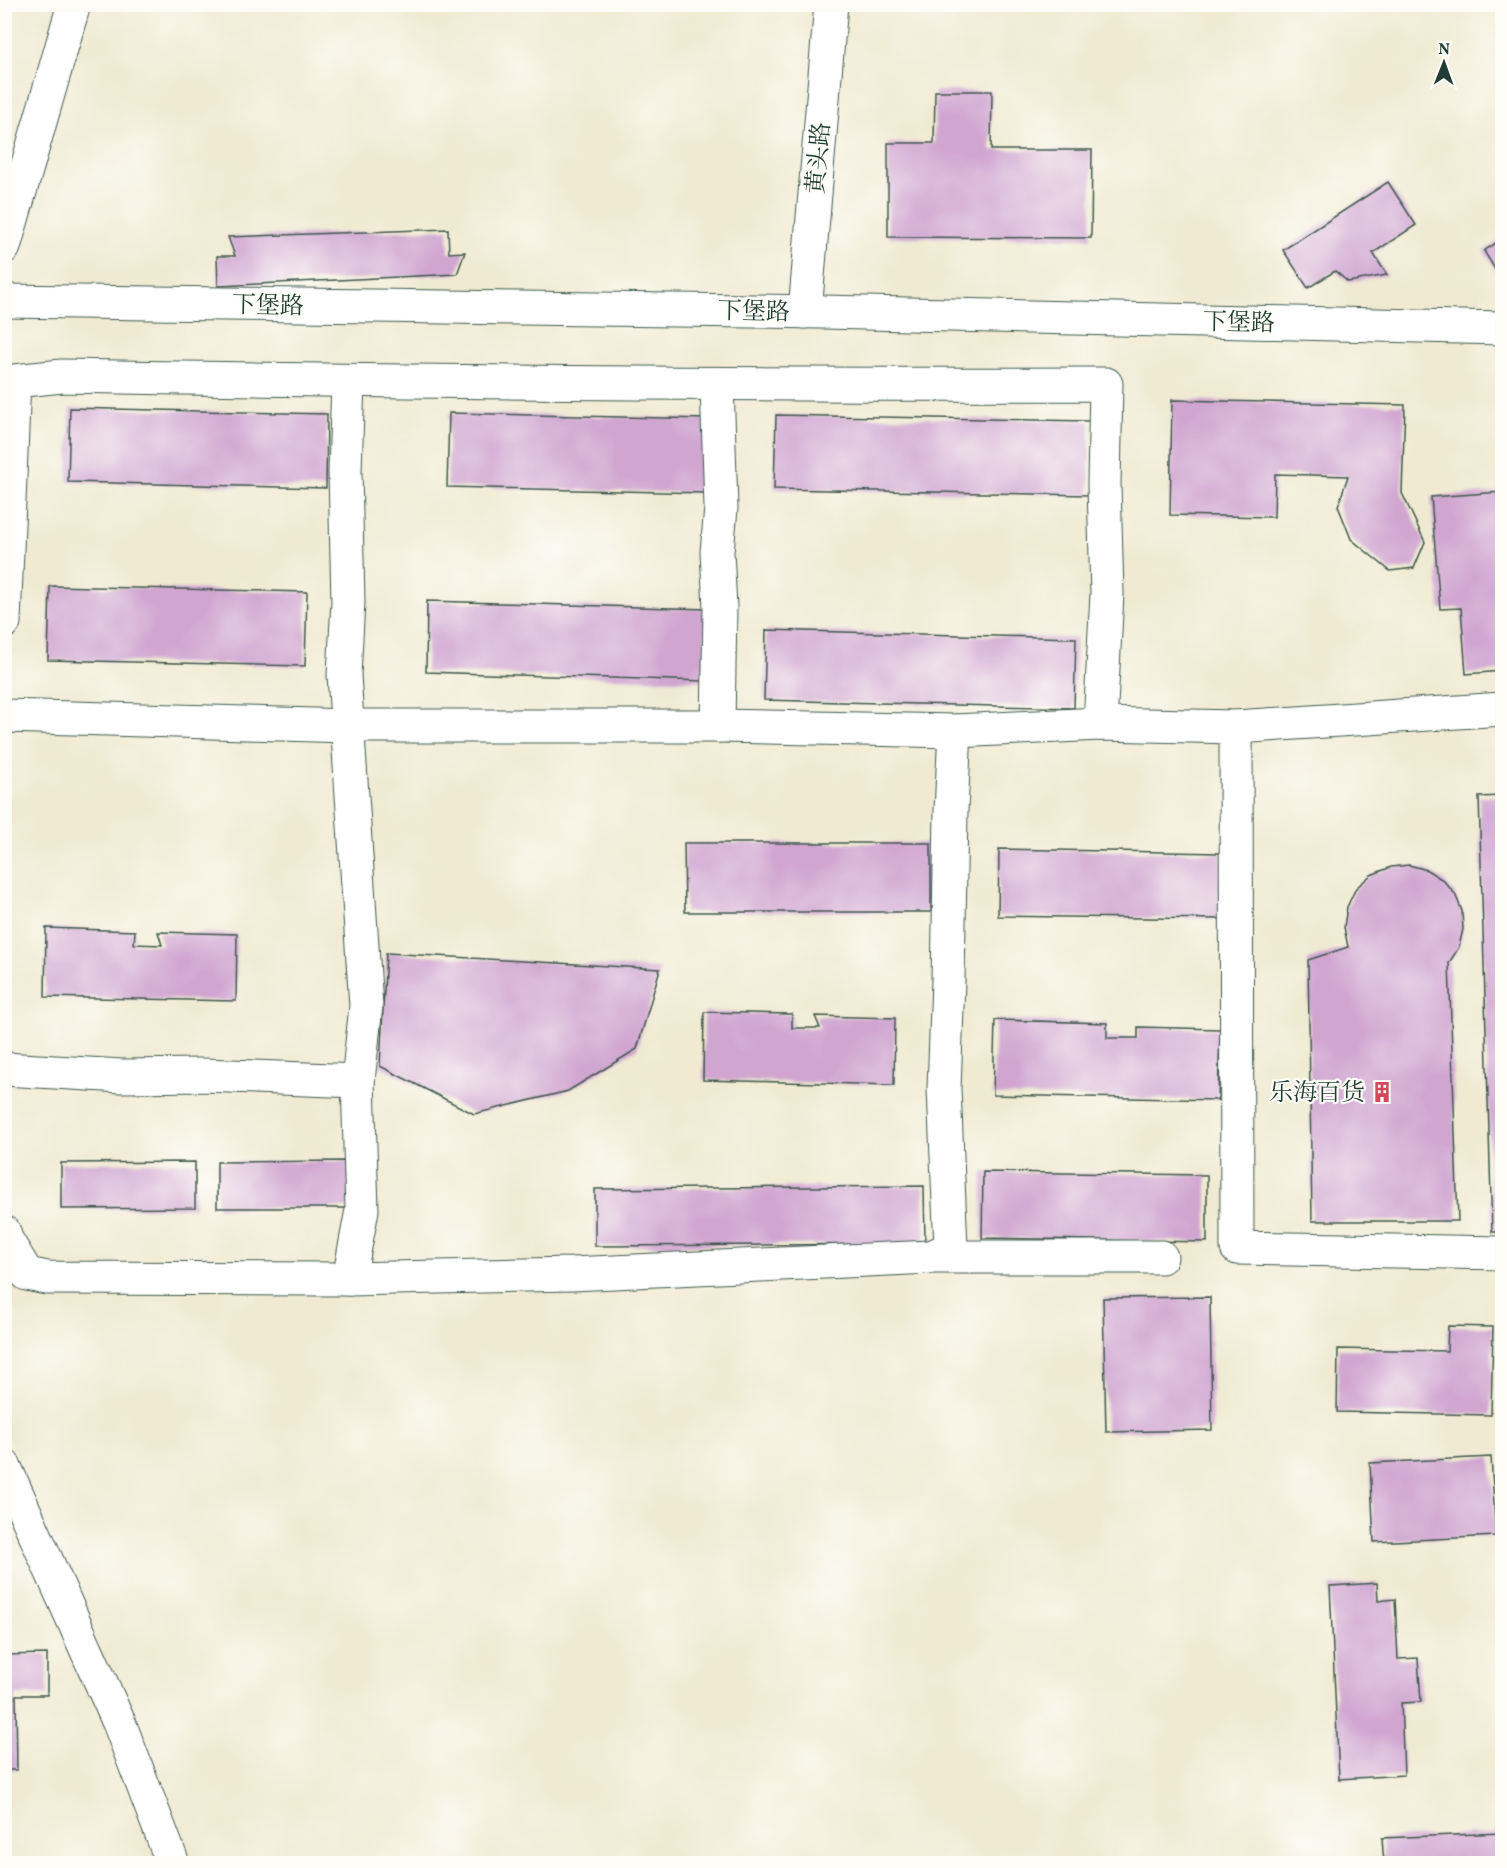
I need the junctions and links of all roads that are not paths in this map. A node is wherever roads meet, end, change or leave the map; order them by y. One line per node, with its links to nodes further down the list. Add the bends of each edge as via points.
1 (74, 4): 3 (street)
2 (831, 4): 5 (street, 黄头路)
3 (4, 247)
4 (4, 302): 5 (street, 下堡路)
5 (805, 312): 6 (street, 下堡路)
6 (1503, 328)
7 (348, 381): 8 (street); 9 (street, via 62,376 14,381); 13 (street, via 348,602 344,675)
8 (717, 384): 12 (street, via 1106,384 1107,594); 14 (street, via 722,508 717,552)
9 (4, 622)
10 (1503, 709): 15 (street)
11 (4, 716): 13 (street)
12 (1100, 724): 15 (street); 16 (street)
13 (348, 726): 14 (street); 18 (street, via 366,1006)
14 (718, 726): 16 (street)
15 (1236, 727): 20 (street, via 1237,1248)
16 (956, 730): 21 (street, via 944,1089 951,1248)
17 (4, 1069): 18 (street)
18 (358, 1081): 23 (street, via 362,1210)
19 (4, 1232): 23 (street, via 27,1274 47,1278)
20 (1503, 1253)
21 (931, 1257): 22 (street); 23 (street, via 572,1274)
22 (1161, 1257)
23 (349, 1279)
24 (4, 1465): 25 (street, via 120,1725)
25 (173, 1863)

